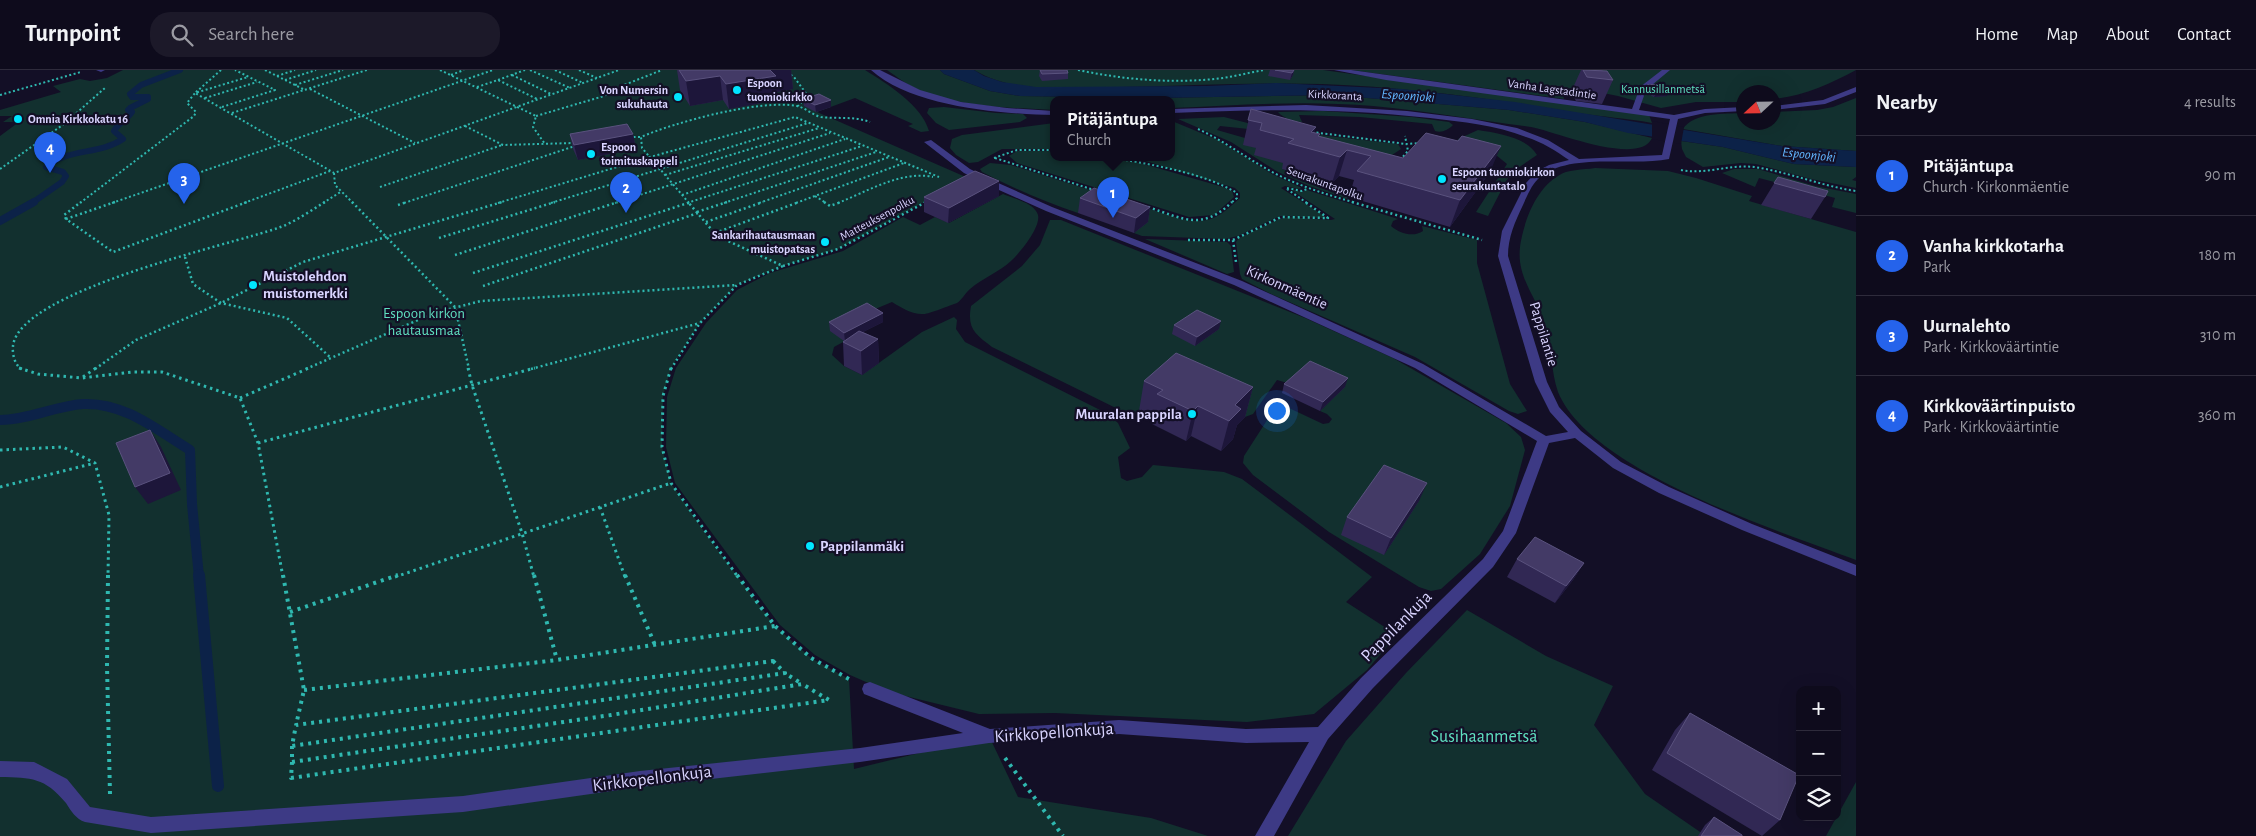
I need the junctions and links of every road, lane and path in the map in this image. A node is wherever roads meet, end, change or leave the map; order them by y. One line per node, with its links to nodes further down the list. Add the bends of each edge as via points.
1 (87, 70): 46 (path)
2 (101, 70): 89 (path, via 110,82 105,89 64,124)
3 (221, 70): 44 (path)
4 (235, 70): 31 (path)
5 (272, 70): 26 (path)
6 (295, 70): 30 (path)
7 (316, 70): 33 (path)
8 (343, 70): 38 (path)
9 (367, 70): 41 (path)
10 (440, 70): 28 (path)
11 (464, 70): 28 (path)
12 (492, 70): 34 (path)
13 (525, 70): 29 (path)
14 (530, 70): 40 (path)
15 (555, 70): 37 (path)
16 (579, 70): 32 (path)
17 (608, 70): 27 (path)
18 (620, 70): 27 (path)
19 (662, 70): 59 (path, via 619,86 604,96)
20 (783, 70): 49 (path, via 794,77 808,96)
21 (876, 70): 56 (street, via 921,95 944,101)
22 (1078, 70): 23 (path, via 1131,79 1191,81)
23 (1265, 70)
24 (1338, 70): 55 (street, Vanha Lagstadintie)
25 (1666, 70): 55 (street, via 1643,88)
26 (266, 71): 30 (path)
27 (613, 72): 32 (path)
28 (450, 75): 34 (path)
29 (512, 75): 35 (path); 45 (path)
30 (276, 76): 33 (path)
31 (248, 77): 36 (path); 44 (path)
32 (598, 78): 37 (path)
33 (284, 80): 38 (path)
34 (463, 80): 39 (path); 58 (path)
35 (498, 80): 39 (path); 48 (path)
36 (258, 82): 47 (path); 52 (path, via 276,90)
37 (584, 83): 40 (path)
38 (295, 85): 43 (path)
39 (477, 87): 50 (path)
40 (570, 88): 45 (path)
41 (309, 89): 43 (path); 58 (path)
42 (1856, 89): 51 (street, via 1825,102)
43 (304, 90): 57 (path)
44 (195, 92): 47 (path); 108 (path, via 187,103 196,112 194,116 64,215)
45 (552, 94): 48 (path)
46 (0, 95)
47 (205, 98): 52 (path)
48 (538, 100): 50 (path)
49 (798, 106): 61 (path, via 817,116 856,117); 70 (path, via 779,105 698,118 653,130)
50 (517, 107): 59 (path); 63 (path)
51 (1781, 107)
52 (221, 108): 57 (path)
53 (1736, 109): 60 (street, via 1705,111)
54 (1175, 111): 85 (street, Kirkkoranta, via 1296,106 1428,115 1524,133)
55 (1635, 111): 60 (street, Vanha Lagstadintie)
56 (1050, 113)
57 (231, 114): 74 (path)
58 (362, 116): 74 (path); 75 (path)
59 (536, 116): 76 (path, via 533,127)
60 (1673, 119): 85 (street, Pappilantie, via 1666,157 1655,160)
61 (870, 122)
62 (808, 123): 64 (path); 82 (path, via 795,117); 88 (path)
63 (465, 126): 75 (path); 78 (path)
64 (819, 128): 67 (path); 93 (path)
65 (1197, 129): 97 (path, Seurakuntapolku, via 1220,138 1274,173)
66 (1303, 131): 77 (path)
67 (831, 132): 71 (path); 95 (path)
68 (1405, 136): 77 (path)
69 (626, 137): 70 (path)
70 (641, 137): 82 (path, via 642,148)
71 (846, 139): 79 (path); 101 (path)
72 (928, 142): 131 (street, Kirkonmäentie, via 974,174 1049,209 1238,283 1419,366)
73 (1424, 143): 77 (path)
74 (283, 144): 90 (path); 108 (path)
75 (416, 144): 90 (path)
76 (545, 144): 78 (path); 105 (path, via 582,143)
77 (1406, 144): 87 (path, via 1408,151)
78 (503, 145): 96 (path)
79 (863, 146): 81 (path); 104 (path)
80 (1050, 150): 100 (path, via 1017,150 995,158)
81 (876, 152): 83 (path); 107 (path)
82 (650, 157): 88 (path); 112 (path)
83 (889, 157): 86 (path); 109 (path)
84 (1134, 161): 106 (path, via 1227,187 1237,198 1216,216 1200,220)
85 (1577, 161): 130 (street, Pappilantie, via 1540,172 1526,188 1502,244 1541,382 1554,409)
86 (904, 163): 92 (path); 102 (path)
87 (1396, 164)
88 (659, 168): 93 (path); 113 (path)
89 (0, 170)
90 (332, 172): 98 (path, via 335,185); 108 (path, via 113,252)
91 (1691, 173): 99 (path, via 1736,166 1765,167)
92 (929, 174)
93 (665, 175): 95 (path)
94 (941, 178): 102 (path, via 919,174 830,206)
95 (673, 184): 101 (path); 117 (path)
96 (380, 187)
97 (1308, 189): 114 (path, via 1286,189 1328,218 1286,216 1233,240); 115 (path, Seurakuntapolku)
98 (342, 191): 112 (path); 118 (path, via 280,227)
99 (1856, 191)
100 (1101, 192)
101 (682, 195): 104 (path)
102 (815, 196): 111 (path)
103 (931, 199): 119 (path, Matteuksenpolku, via 838,249)
104 (689, 203): 107 (path); 120 (path)
105 (398, 205)
106 (1148, 207)
107 (698, 213): 109 (path); 122 (path)
108 (66, 219)
109 (706, 222): 111 (path)
110 (1486, 231): 115 (path)
111 (715, 233): 119 (path)
112 (386, 237): 123 (path, via 303,262); 124 (path)
113 (439, 238)
114 (1182, 240)
115 (1482, 240): 116 (path)
116 (1482, 248)
117 (455, 255)
118 (185, 257): 123 (path, via 193,284); 127 (path, via 58,302 34,315 20,329 13,341 12,356 19,368 38,374)
119 (784, 266): 121 (path, Matteuksenpolku)
120 (473, 273)
121 (737, 285): 124 (path, via 481,301); 125 (path)
122 (483, 286)
123 (220, 303): 126 (path, via 286,318); 127 (path, via 136,340)
124 (455, 306): 126 (path); 128 (path)
125 (700, 323): 128 (path); 135 (path, via 672,368 663,396 662,447)
126 (331, 358): 129 (path)
127 (82, 378): 129 (path, via 162,372)
128 (472, 385): 132 (path); 138 (path)
129 (240, 398): 132 (path)
130 (1577, 434): 131 (street); 139 (street, Pappilantie, via 1617,465 1664,490)
131 (1544, 440): 149 (street, Pappilankuja, via 1509,533 1488,562 1367,683)
132 (258, 443): 140 (path)
133 (0, 450): 134 (path, via 62,447)
134 (95, 463): 136 (path); 154 (path, via 109,514 107,666)
135 (671, 484): 137 (path); 141 (path)
136 (0, 488)
137 (600, 507): 138 (path); 142 (path, via 628,584)
138 (522, 533): 140 (path); 143 (path)
139 (1856, 571)
140 (290, 612): 147 (path)
141 (775, 626): 142 (path); 146 (path, via 811,658)
142 (656, 645): 143 (path)
143 (557, 660): 147 (path)
144 (785, 673): 145 (path); 148 (path, via 773,661); 151 (path)
145 (802, 684): 152 (path); 152 (path, via 829,700 290,778)
146 (870, 689): 150 (street)
147 (304, 690): 148 (path)
148 (296, 725): 151 (path)
149 (1322, 734): 150 (street, Kirkkopellonkuja, via 1246,736 1119,727); 156 (street, Pappilankuja)
150 (989, 736): 154 (street, Kirkkopellonkuja, via 463,804 151,825); 155 (path)
151 (292, 746): 152 (path)
152 (292, 762)
153 (0, 769): 154 (street, Kirkkopellonkuja, via 34,770 61,785 85,814)
154 (111, 820)
155 (1063, 836)
156 (1264, 836)

